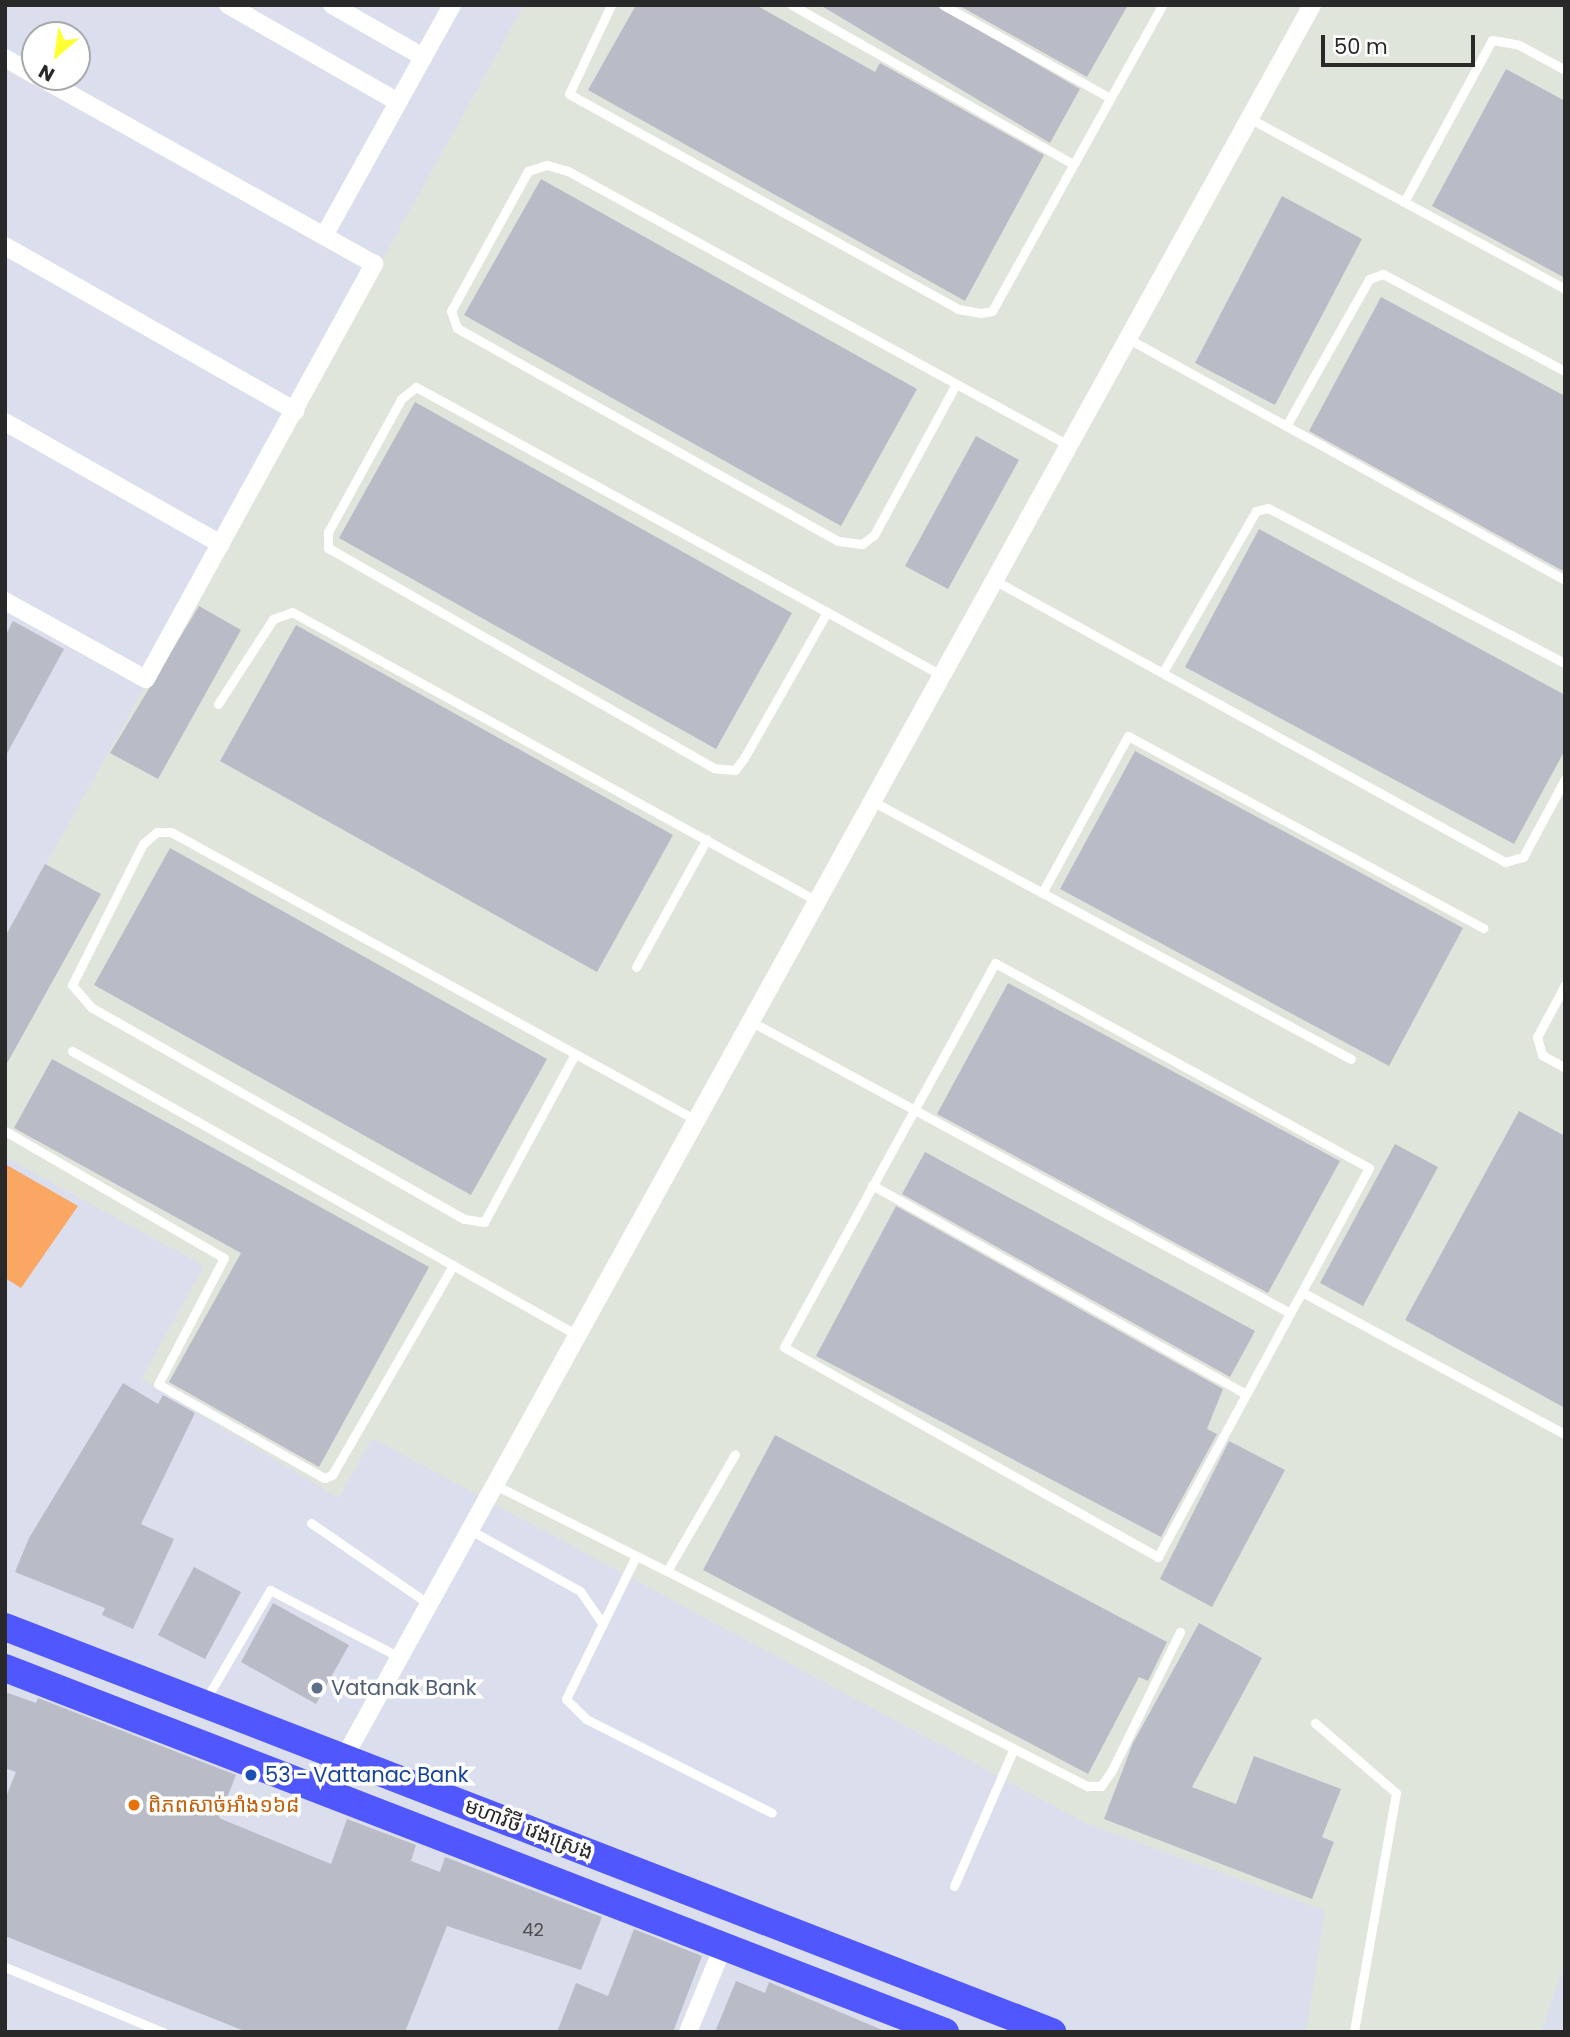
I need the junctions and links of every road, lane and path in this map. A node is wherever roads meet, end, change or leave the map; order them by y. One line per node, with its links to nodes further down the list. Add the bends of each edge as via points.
1 (228, 5): 15 (street)
2 (331, 5): 9 (street)
3 (452, 5): 9 (street)
4 (611, 5): 17 (lane, via 569,94 958,309 992,311)
5 (792, 5): 17 (lane)
6 (943, 5): 14 (lane)
7 (1162, 5): 14 (lane)
8 (1312, 5): 16 (street)
9 (423, 57): 15 (street)
10 (5, 58): 11 (street)
11 (21, 67)
12 (1565, 70): 18 (lane, via 1519,45 1492,40)
13 (64, 91): 19 (street)
14 (1110, 98): 17 (lane)
15 (398, 102): 19 (street)
16 (1249, 118): 18 (lane); 22 (street)
17 (1073, 164)
18 (1404, 202): 21 (lane)
19 (324, 236): 25 (street, via 374,264)
20 (5, 246): 25 (street)
21 (1565, 289)
22 (1127, 338): 27 (lane); 28 (street)
23 (1565, 371): 27 (lane, via 1383,274 1369,279)
24 (956, 384): 24 (lane, via 568,171 547,165 528,171 451,312 457,328 838,541 862,544 874,535); 28 (lane)
25 (295, 411): 29 (street)
26 (5, 422): 29 (street)
27 (1286, 426): 31 (lane)
28 (1068, 445): 30 (street)
29 (220, 544): 32 (street, via 146,679)
30 (994, 580): 35 (lane); 36 (street)
31 (1565, 580)
32 (5, 601)
33 (827, 612): 33 (lane, via 416,387 401,399 328,532 328,548 714,768 735,770 744,758); 36 (lane)
34 (1565, 663): 35 (lane, via 1268,508 1256,511)
35 (1163, 672): 38 (lane, via 1505,862 1523,857)
36 (941, 675): 39 (street)
37 (218, 704): 40 (lane, via 273,619 292,612)
38 (1565, 779)
39 (872, 801): 41 (lane); 42 (street)
40 (706, 839): 42 (lane); 44 (lane)
41 (1042, 893): 43 (lane, via 1128,737); 49 (lane)
42 (817, 901): 46 (street)
43 (1483, 928)
44 (636, 967)
45 (1565, 985): 50 (lane, via 1537,1037 1542,1055)
46 (750, 1021): 51 (lane); 52 (street)
47 (72, 1051): 55 (lane)
48 (575, 1054): 48 (lane, via 172,832 156,832 143,844 72,985 92,1008 464,1219 484,1222); 52 (lane)
49 (1351, 1059)
50 (1565, 1068)
51 (914, 1110): 54 (lane); 56 (lane, via 995,963 1368,1168); 57 (lane)
52 (696, 1120): 58 (street)
53 (5, 1131): 55 (lane, via 224,1258 158,1384 324,1478 332,1475)
54 (872, 1185): 59 (lane); 59 (lane, via 784,1347 1158,1557)
55 (453, 1265): 58 (lane)
56 (1302, 1292): 57 (lane); 60 (lane)
57 (1290, 1313): 59 (lane)
58 (577, 1335): 62 (street)
59 (1246, 1394)
60 (1565, 1434)
61 (735, 1454): 66 (lane)
62 (495, 1485): 64 (street); 65 (lane)
63 (311, 1523): 67 (lane)
64 (470, 1530): 67 (street); 68 (lane, via 580,1591)
65 (636, 1556): 66 (lane); 68 (lane)
66 (667, 1571): 75 (lane)
67 (429, 1604): 71 (street)
68 (603, 1624): 78 (lane, via 566,1699 586,1719)
69 (5, 1627): 73 (main road, មហាវិថី វេងស្រេង)
70 (1180, 1632): 75 (lane, via 1101,1786 1088,1786)
71 (399, 1657): 73 (lane, via 270,1590); 76 (street)
72 (5, 1668): 77 (main road, មហាវិថី វេងស្រេង)
73 (204, 1704): 76 (main road, មហាវិថី វេងស្រេង)
74 (1315, 1723): 87 (lane, via 1396,1793)
75 (1014, 1748): 79 (lane)
76 (344, 1758): 77 (street); 86 (main road, មហាវិថី វេងស្រេង)
77 (331, 1794): 80 (main road, មហាវិថី វេងស្រេង)
78 (772, 1813)
79 (954, 1886)
80 (723, 1947): 82 (main road, មហាវិថី វេងស្រេង); 84 (street)
81 (5, 1967): 83 (lane)
82 (903, 2024): 85 (main road, មហាវិថី វេងស្រេង)
83 (163, 2032)
84 (688, 2032)
85 (945, 2032)
86 (1052, 2032)
87 (1354, 2032)

